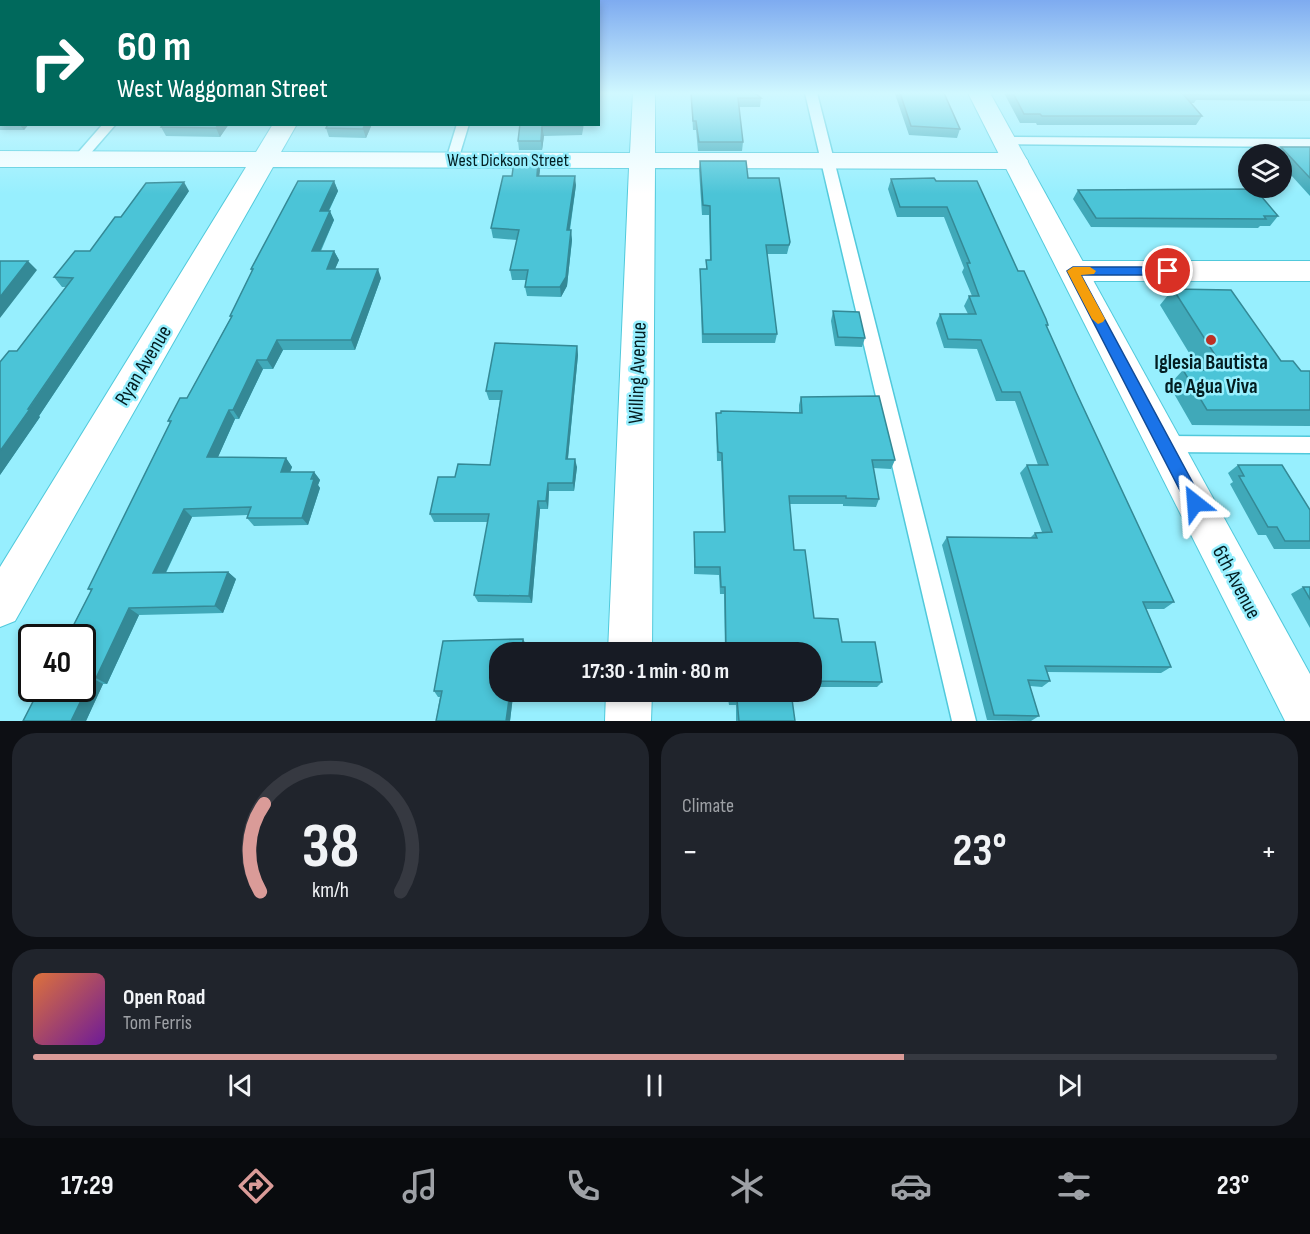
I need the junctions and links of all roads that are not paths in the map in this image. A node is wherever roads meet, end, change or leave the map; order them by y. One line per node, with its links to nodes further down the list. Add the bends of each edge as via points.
1 (108, 127): 10 (lane)
2 (283, 127): 11 (street, Ryan Avenue)
3 (462, 127): 12 (lane)
4 (644, 127): 13 (street, Willing Avenue)
5 (818, 127): 14 (lane)
6 (997, 127): 8 (street, 6th Avenue)
7 (1310, 143): 8 (lane)
8 (1010, 151): 14 (street, West Dickson Street); 15 (street, 6th Avenue)
9 (0, 159): 10 (street, West Dickson Street)
10 (79, 159): 11 (street, West Dickson Street)
11 (264, 160): 12 (street, West Dickson Street); 19 (street, Ryan Avenue)
12 (452, 160): 13 (street, West Dickson Street)
13 (643, 161): 14 (street, West Dickson Street); 20 (street, Willing Avenue)
14 (826, 161): 23 (lane)
15 (1073, 271): 16 (street); 17 (street, 6th Avenue)
16 (1310, 271)
17 (1164, 444): 18 (lane); 24 (street, 6th Avenue)
18 (1310, 445)
19 (0, 606)
20 (630, 642)
21 (629, 702): 22 (street)
22 (628, 721)
23 (964, 721)
24 (1310, 721)

